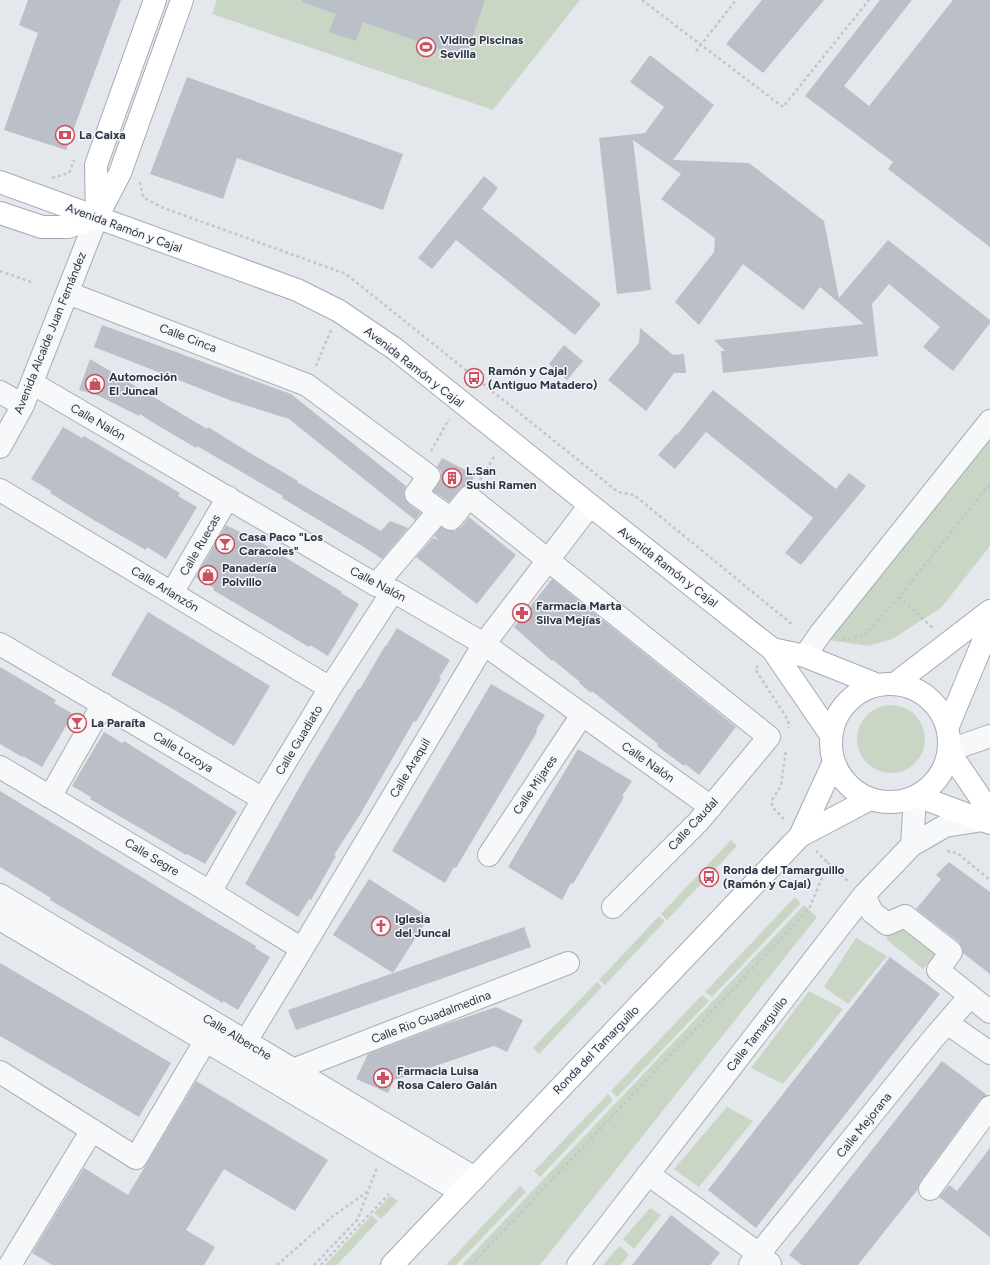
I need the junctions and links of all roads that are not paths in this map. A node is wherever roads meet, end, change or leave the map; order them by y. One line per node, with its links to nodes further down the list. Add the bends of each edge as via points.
1 (155, 0): 5 (main road, via 96,165)
2 (182, 0): 5 (main road, via 120,173)
3 (0, 182): 5 (main road, Avenida Ramón y Cajal)
4 (0, 213): 5 (main road, via 42,227 68,227)
5 (97, 217): 6 (street, Avenida Alcalde Juan Fernández); 14 (main road, Avenida Ramón y Cajal, via 297,290 339,311 395,349)
6 (68, 293): 7 (street, Avenida Alcalde Juan Fernández); 15 (street, Calle Cinca, via 308,385 425,472 416,494)
7 (32, 383): 9 (street, Avenida Alcalde Juan Fernández); 13 (street, Calle Nalón)
8 (0, 392): 9 (street)
9 (23, 405): 11 (street, Avenida Alcalde Juan Fernández)
10 (990, 421): 24 (street)
11 (0, 446)
12 (0, 490): 18 (street, Calle Arlanzón)
13 (228, 497): 17 (street, Calle Nalón); 18 (street, Calle Ruecas)
14 (590, 505): 16 (street, Calle Araquil); 23 (main road, Avenida Ramón y Cajal)
15 (439, 511): 16 (street, via 451,519 469,498); 17 (street, Calle Guadiato)
16 (549, 560): 22 (street, Calle Araquil); 39 (street, Calle Caudal, via 769,737)
17 (384, 588): 22 (street, Calle Nalón); 26 (street, Calle Guadiato)
18 (172, 593): 26 (street, Calle Arlanzón)
19 (990, 611): 25 (main road)
20 (990, 625): 29 (main road)
21 (0, 644): 27 (street, Calle Lozoya)
22 (484, 644): 28 (street, Calle Nalón); 49 (street, Calle Araquil)
23 (772, 649): 24 (main road); 30 (main road)
24 (805, 656): 25 (main road)
25 (885, 684): 29 (main road, via 919,689 937,705); 30 (main road, via 854,695 838,713)
26 (330, 688): 37 (street, Calle Guadiato)
27 (103, 704): 35 (street); 37 (street, Calle Lozoya)
28 (582, 715): 39 (street, Calle Nalón); 43 (street, Calle Mijares)
29 (948, 726): 32 (main road)
30 (831, 735): 33 (main road)
31 (990, 736): 32 (street)
32 (950, 751): 36 (main road, via 939,778); 40 (main road)
33 (834, 762): 38 (main road, via 842,778 854,790); 41 (main road, Ronda del Tamarguillo)
34 (0, 767): 35 (street, Calle Segre)
35 (50, 797): 44 (street, Calle Segre)
36 (916, 797): 38 (main road, via 891,802); 40 (main road); 42 (street)
37 (263, 799): 44 (street, Calle Guadiato)
38 (870, 799): 41 (main road, Ronda del Tamarguillo)
39 (710, 806): 47 (street, Calle Caudal, via 698,822)
40 (988, 818): 42 (street, Calle Tamarguillo, via 945,826)
41 (800, 836): 62 (main road, Ronda del Tamarguillo)
42 (912, 845): 46 (street, Calle Tamarguillo)
43 (489, 855)
44 (210, 892): 49 (street, Calle Segre)
45 (0, 895): 54 (street, Calle Alberche)
46 (864, 895): 51 (street, via 872,912 886,924 905,916 951,952 938,970); 61 (street, Calle Tamarguillo)
47 (613, 907)
48 (0, 919): 54 (street, Calle Alberche)
49 (302, 949): 55 (street, Calle Araquil)
50 (568, 964): 57 (street, Calle Rio Guadalmedina)
51 (970, 996): 52 (street); 53 (street, Calle Mejorana)
52 (990, 1012)
53 (947, 1023): 56 (street); 64 (street, Calle Mejorana)
54 (210, 1032): 55 (street, Calle Alberche); 60 (street, via 136,1158); 62 (street, Calle Alberche, via 385,1147)
55 (246, 1041): 57 (street, Calle Alberche)
56 (990, 1053)
57 (293, 1070): 62 (street, Calle Alberche)
58 (0, 1072): 60 (street)
59 (990, 1107): 63 (street)
60 (92, 1130): 65 (street)
61 (648, 1174): 64 (street); 67 (street, Calle Tamarguillo)
62 (468, 1185): 66 (main road, Ronda del Tamarguillo)
63 (930, 1189)
64 (760, 1261)
65 (10, 1265)
66 (392, 1265)
67 (578, 1265)

